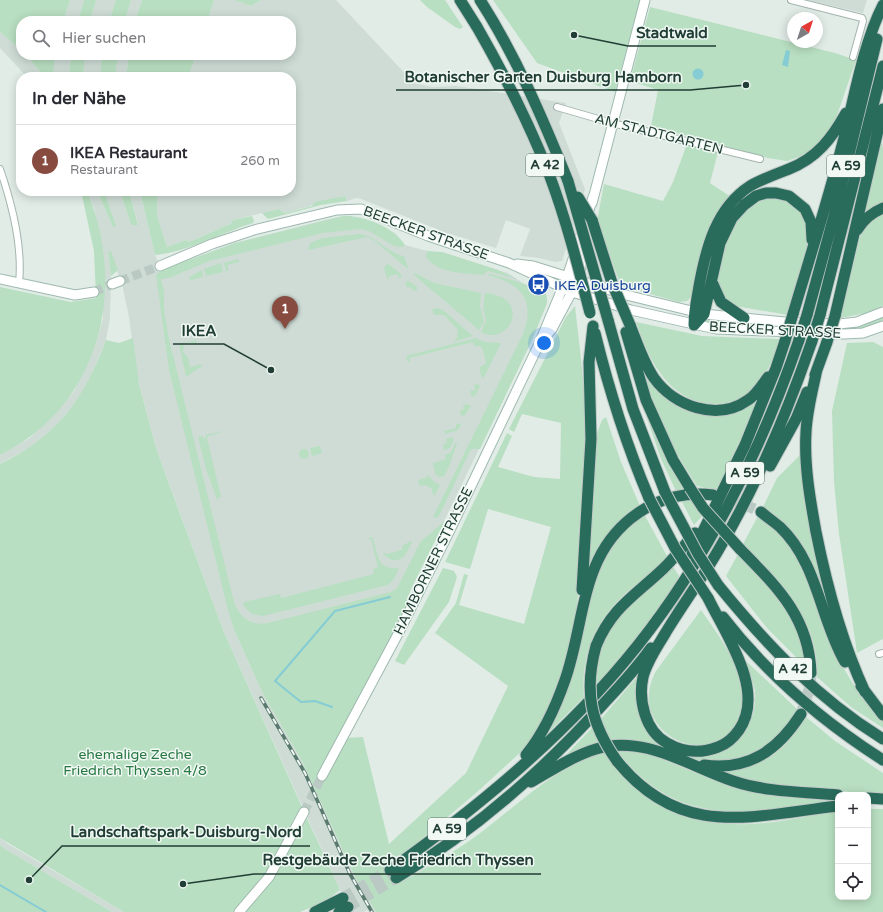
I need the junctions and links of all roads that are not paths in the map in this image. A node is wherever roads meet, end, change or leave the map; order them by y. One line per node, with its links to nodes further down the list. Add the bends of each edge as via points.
1 (460, 0): 35 (highway, A 42, bridge, via 511,89 549,174)
2 (480, 0): 15 (highway, A 42, via 508,49 549,134)
3 (645, 0): 12 (street, HAMBORNER STRASSE)
4 (791, 0): 7 (street, via 862,18)
5 (883, 5): 9 (highway, via 877,16)
6 (883, 17): 44 (highway, A 59, bridge, via 807,315 773,412 751,462 709,541)
7 (853, 57)
8 (883, 66): 43 (highway, A 59, bridge, via 812,341 784,420)
9 (854, 100): 19 (highway); 31 (highway, via 827,144 816,154 792,168 752,185 724,211 710,242)
10 (557, 107): 12 (street, AM STADTGARTEN)
11 (883, 109): 18 (highway)
12 (612, 123): 13 (street, AM STADTGARTEN); 16 (street, HAMBORNER STRASSE)
13 (760, 159)
14 (0, 168): 26 (street, via 15,226 20,268)
15 (568, 181): 33 (highway, bridge, via 592,220); 52 (highway, A 42, bridge, via 633,409 665,492 695,548 718,585 759,634 795,671 837,707)
16 (593, 197): 22 (street, HAMBORNER STRASSE); 24 (street, HAMBORNER STRASSE)
17 (883, 208): 18 (highway, via 873,212 863,221)
18 (854, 236): 39 (highway, bridge, via 835,316)
19 (812, 251): 25 (highway, via 811,222 805,209 789,196 766,193 756,196 732,218 720,243); 38 (highway, bridge)
20 (509, 264): 21 (street, BEECKER STRASSE, via 361,209 350,208 247,232); 22 (street, BEECKER STRASSE, via 533,266); 27 (street, BEECKER STRASSE)
21 (160, 266)
22 (567, 277): 24 (street, BEECKER STRASSE); 27 (street, HAMBORNER STRASSE)
23 (0, 279): 26 (street)
24 (577, 280): 29 (street, HAMBORNER STRASSE); 31 (street, BEECKER STRASSE)
25 (712, 281): 31 (highway); 32 (highway, via 721,302)
26 (18, 283): 28 (street, via 75,295)
27 (563, 288): 29 (street, BEECKER STRASSE); 37 (street, HAMBORNER STRASSE)
28 (94, 292)
29 (572, 292): 34 (street, BEECKER STRASSE); 37 (street, HAMBORNER STRASSE, via 552,329)
30 (883, 312): 32 (street, BEECKER STRASSE, via 857,322 839,324)
31 (699, 313): 32 (street, BEECKER STRASSE); 34 (highway)
32 (744, 318)
33 (627, 324): 38 (highway, via 654,378 676,400 691,407 723,410 737,406 757,392); 48 (highway, bridge, via 646,400 674,460 703,508 769,580 796,614 807,642)
34 (694, 325): 36 (street, BEECKER STRASSE, via 716,329 844,334 863,333)
35 (593, 326): 45 (highway, A 42, bridge, via 617,415 649,498 675,548); 47 (highway, via 589,362 591,439)
36 (883, 326)
37 (539, 344): 55 (street, HAMBORNER STRASSE, via 398,634)
38 (776, 368): 41 (highway, via 745,445)
39 (817, 369): 43 (highway, via 796,419 744,512); 49 (highway, via 806,431 809,496 839,627)
40 (713, 495): 47 (highway, via 679,496 656,503 637,513 623,525 609,539 598,560)
41 (714, 509): 44 (highway); 63 (highway, bridge, via 664,568 628,599 612,617 596,646 589,684 591,703 600,734 631,777 656,797 678,809 702,816 732,819)
42 (761, 512): 49 (highway, via 781,528 808,568 827,625)
43 (735, 520): 46 (highway, A 59)
44 (673, 597): 56 (highway, A 59, via 612,676 552,738)
45 (708, 598): 46 (highway, via 740,663 750,700 748,712 737,733 721,746 707,751 676,749 662,741 643,712 642,689 647,667); 53 (highway, A 42, via 733,631 766,667 826,720)
46 (685, 602): 58 (highway, A 59, via 648,652 592,716 562,748)
47 (580, 612): 56 (highway, via 565,680 550,715 534,745)
48 (811, 673)
49 (864, 692): 51 (highway)
50 (801, 714): 54 (highway, via 781,742 751,761 719,767)
51 (883, 715)
52 (883, 739)
53 (883, 760)
54 (686, 762): 57 (highway, via 734,781 764,788); 58 (highway, via 639,746 612,745 585,753)
55 (322, 776)
56 (501, 785): 58 (highway, A 59, via 393,874 464,832)
57 (835, 795)
58 (508, 796)
59 (871, 798): 60 (highway)
60 (883, 799)
61 (871, 803): 62 (highway)
62 (883, 804)
63 (835, 806)
64 (304, 812): 66 (street, via 269,877)
65 (343, 906): 67 (highway)
66 (239, 912)
67 (315, 912)

